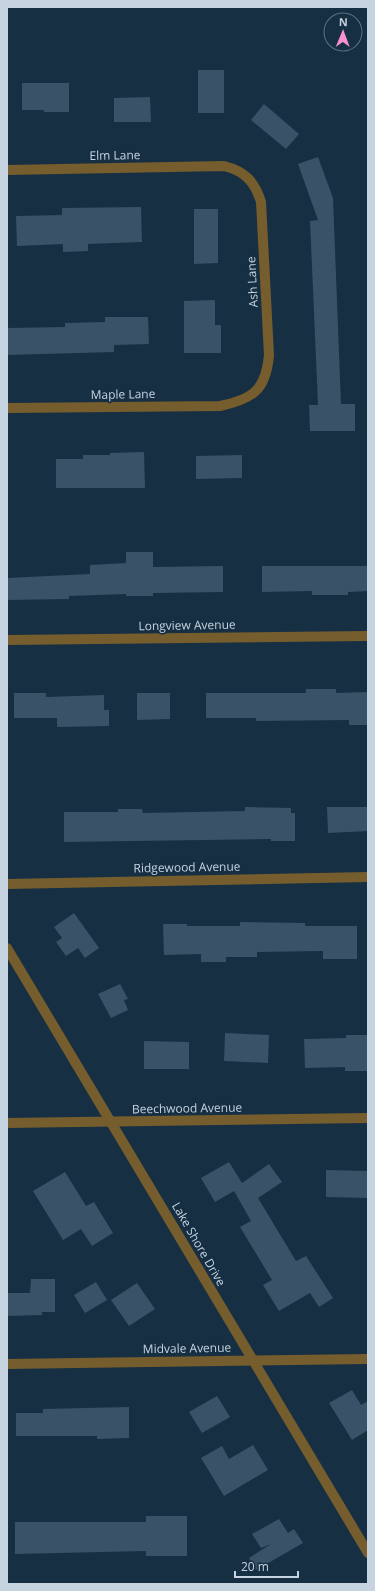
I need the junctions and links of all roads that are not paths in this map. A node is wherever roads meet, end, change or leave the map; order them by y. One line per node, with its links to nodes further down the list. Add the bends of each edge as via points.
1 (224, 166): 2 (street, Elm Lane); 3 (street, Ash Lane, via 248,176 257,188 261,202 268,370 253,394)
2 (7, 170)
3 (238, 402): 4 (street, Maple Lane, via 220,406)
4 (7, 408)
5 (368, 636): 6 (street, Longview Avenue)
6 (7, 640)
7 (368, 877): 8 (street, Ridgewood Avenue)
8 (7, 884)
9 (7, 948): 11 (street, Lake Shore Drive)
10 (368, 1118): 11 (street, Beechwood Avenue)
11 (112, 1122): 12 (street, Beechwood Avenue); 14 (street, Lake Shore Drive)
12 (7, 1123)
13 (368, 1359): 14 (street, Midvale Avenue)
14 (252, 1360): 15 (street, Midvale Avenue); 16 (street, Lake Shore Drive)
15 (7, 1364)
16 (368, 1553)

